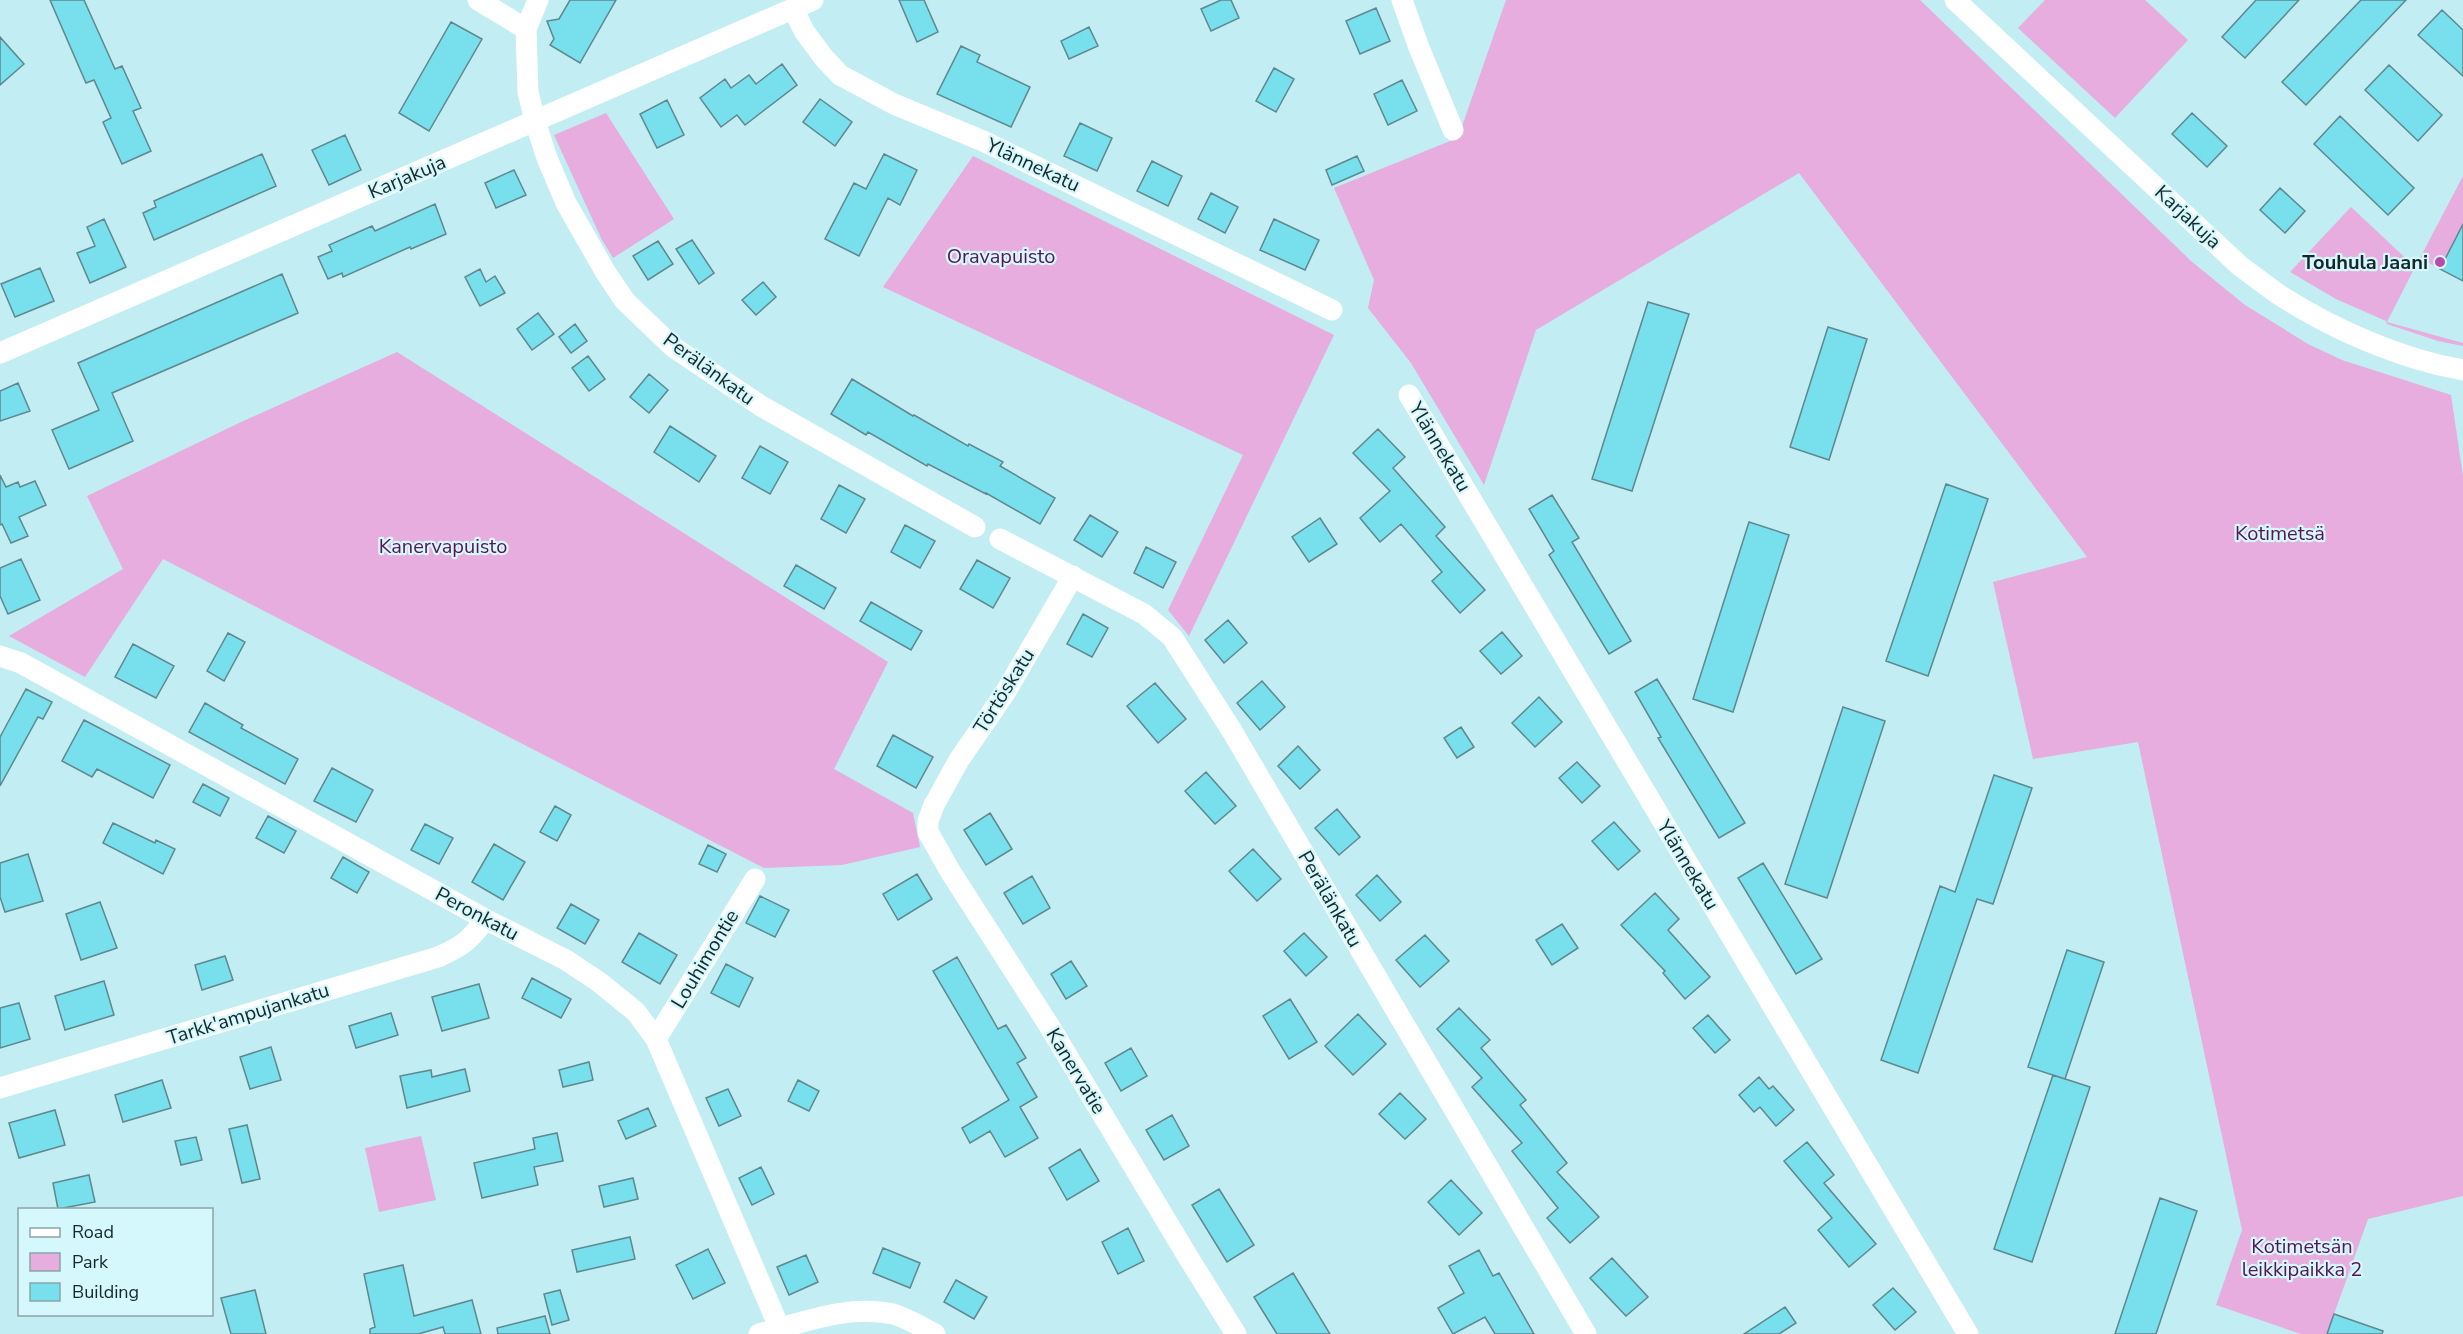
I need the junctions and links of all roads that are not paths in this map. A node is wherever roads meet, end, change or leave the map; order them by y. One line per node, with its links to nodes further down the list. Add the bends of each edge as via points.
1 (478, 0): 7 (street)
2 (538, 0): 7 (street)
3 (813, 0): 6 (street, Karjakuja)
4 (1402, 0): 9 (street)
5 (1955, 0): 12 (street, Karjakuja, via 2240,266 2280,296 2381,346)
6 (793, 8): 8 (street, Karjakuja); 10 (street, Ylännekatu, via 804,30 840,75)
7 (526, 29): 8 (street, Perälänkatu, via 528,92)
8 (535, 121): 11 (street, Karjakuja); 14 (street, Perälänkatu, via 566,203 606,273 625,301 673,346 761,406)
9 (1453, 130)
10 (1332, 310)
11 (0, 353)
12 (2463, 370)
13 (1409, 395): 27 (street, Ylännekatu)
14 (975, 527)
15 (1000, 539): 16 (street, Perälänkatu)
16 (1073, 576): 18 (street, Törtöskatu); 26 (street, Perälänkatu, via 1144,614 1172,637 1232,731)
17 (0, 656): 20 (street, Peronkatu, via 32,669)
18 (934, 805): 25 (street, Kanervatie, via 928,832 950,871 1050,1027)
19 (755, 879): 21 (street, Louhimontie)
20 (485, 919): 21 (street, Peronkatu, via 566,960 599,982 636,1012); 22 (street, Tarkk'ampujankatu, via 472,937 438,957)
21 (656, 1039): 23 (street, Peronkatu)
22 (0, 1088)
23 (774, 1332): 24 (street, via 817,1317 860,1311 893,1314)
24 (935, 1334)
25 (1236, 1334)
26 (1586, 1334)
27 (1968, 1334)

